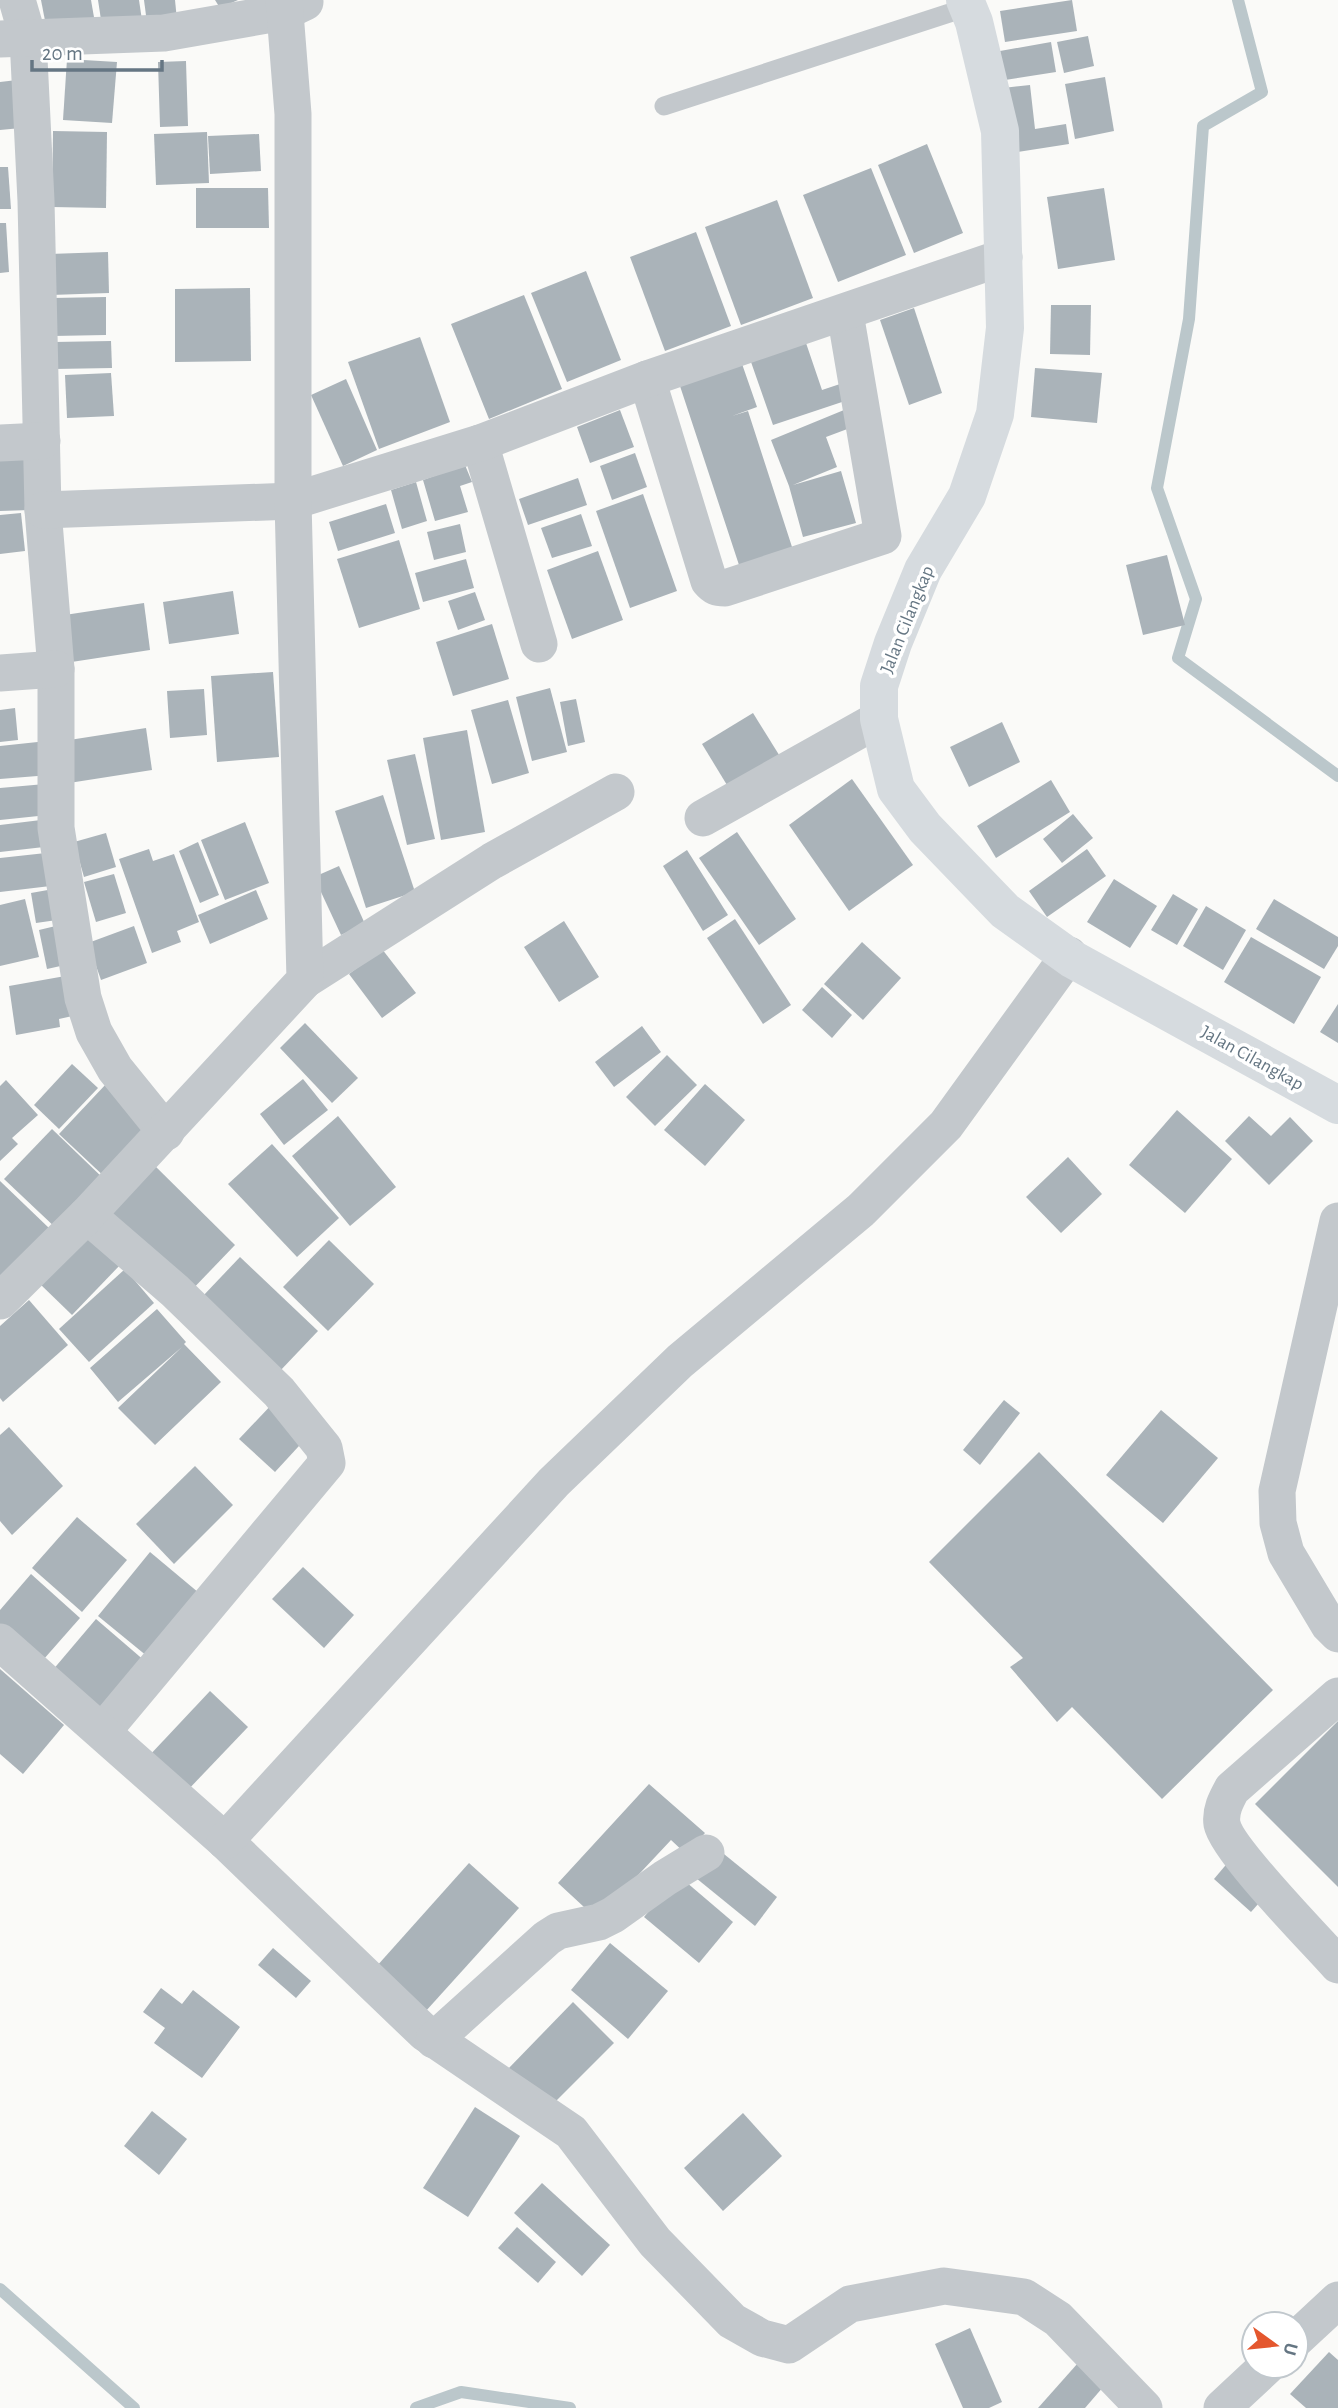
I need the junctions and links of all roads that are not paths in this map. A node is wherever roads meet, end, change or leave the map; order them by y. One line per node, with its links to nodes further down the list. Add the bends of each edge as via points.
1 (17, 0): 4 (street)
2 (967, 3): 5 (lane); 6 (street, Jalan Cilangkap, via 1000,131)
3 (292, 4): 4 (street, via 164,33); 12 (street)
4 (14, 38): 9 (street, via 36,201)
5 (664, 106)
6 (1004, 257): 7 (street); 17 (street, Jalan Cilangkap, via 1005,328 995,414 967,496 923,570 893,643 879,686)
7 (845, 313): 8 (street); 8 (street, via 883,536 725,588 713,585)
8 (647, 379): 11 (street)
9 (42, 441): 10 (street); 13 (street)
10 (0, 443)
11 (480, 443): 12 (street); 14 (street)
12 (293, 501): 13 (street); 21 (street)
13 (43, 510): 15 (street)
14 (539, 644)
15 (56, 670): 16 (street); 23 (street, via 56,828 83,998 94,1032 115,1069)
16 (0, 673)
17 (880, 719): 19 (street); 20 (street, Jalan Cilangkap, via 896,789 925,828 1006,911)
18 (616, 792): 21 (street, via 492,861)
19 (703, 818)
20 (1069, 955): 22 (street, Jalan Cilangkap); 31 (street, via 946,1125 861,1210 680,1361 554,1482)
21 (305, 980): 23 (street)
22 (1338, 1105)
23 (166, 1132): 24 (street)
24 (87, 1215): 26 (street); 30 (street, via 175,1291 279,1392 324,1448 327,1463)
25 (1338, 1221): 27 (street, via 1277,1491 1278,1523 1286,1553)
26 (0, 1301)
27 (1335, 1625)
28 (0, 1642): 30 (street)
29 (1338, 1696): 33 (street, via 1232,1788 1224,1804 1222,1826 1240,1856)
30 (103, 1731): 31 (street)
31 (225, 1841): 34 (street)
32 (706, 1853): 34 (street, via 614,1915 547,1938)
33 (1338, 1965)
34 (434, 2040): 38 (street, via 571,2132 655,2242 732,2321 762,2338 789,2345 850,2304 944,2286 1024,2297 1058,2319)
35 (1338, 2300): 36 (street)
36 (1310, 2326)
37 (1252, 2380): 39 (street)
38 (1144, 2408)
39 (1222, 2408)

